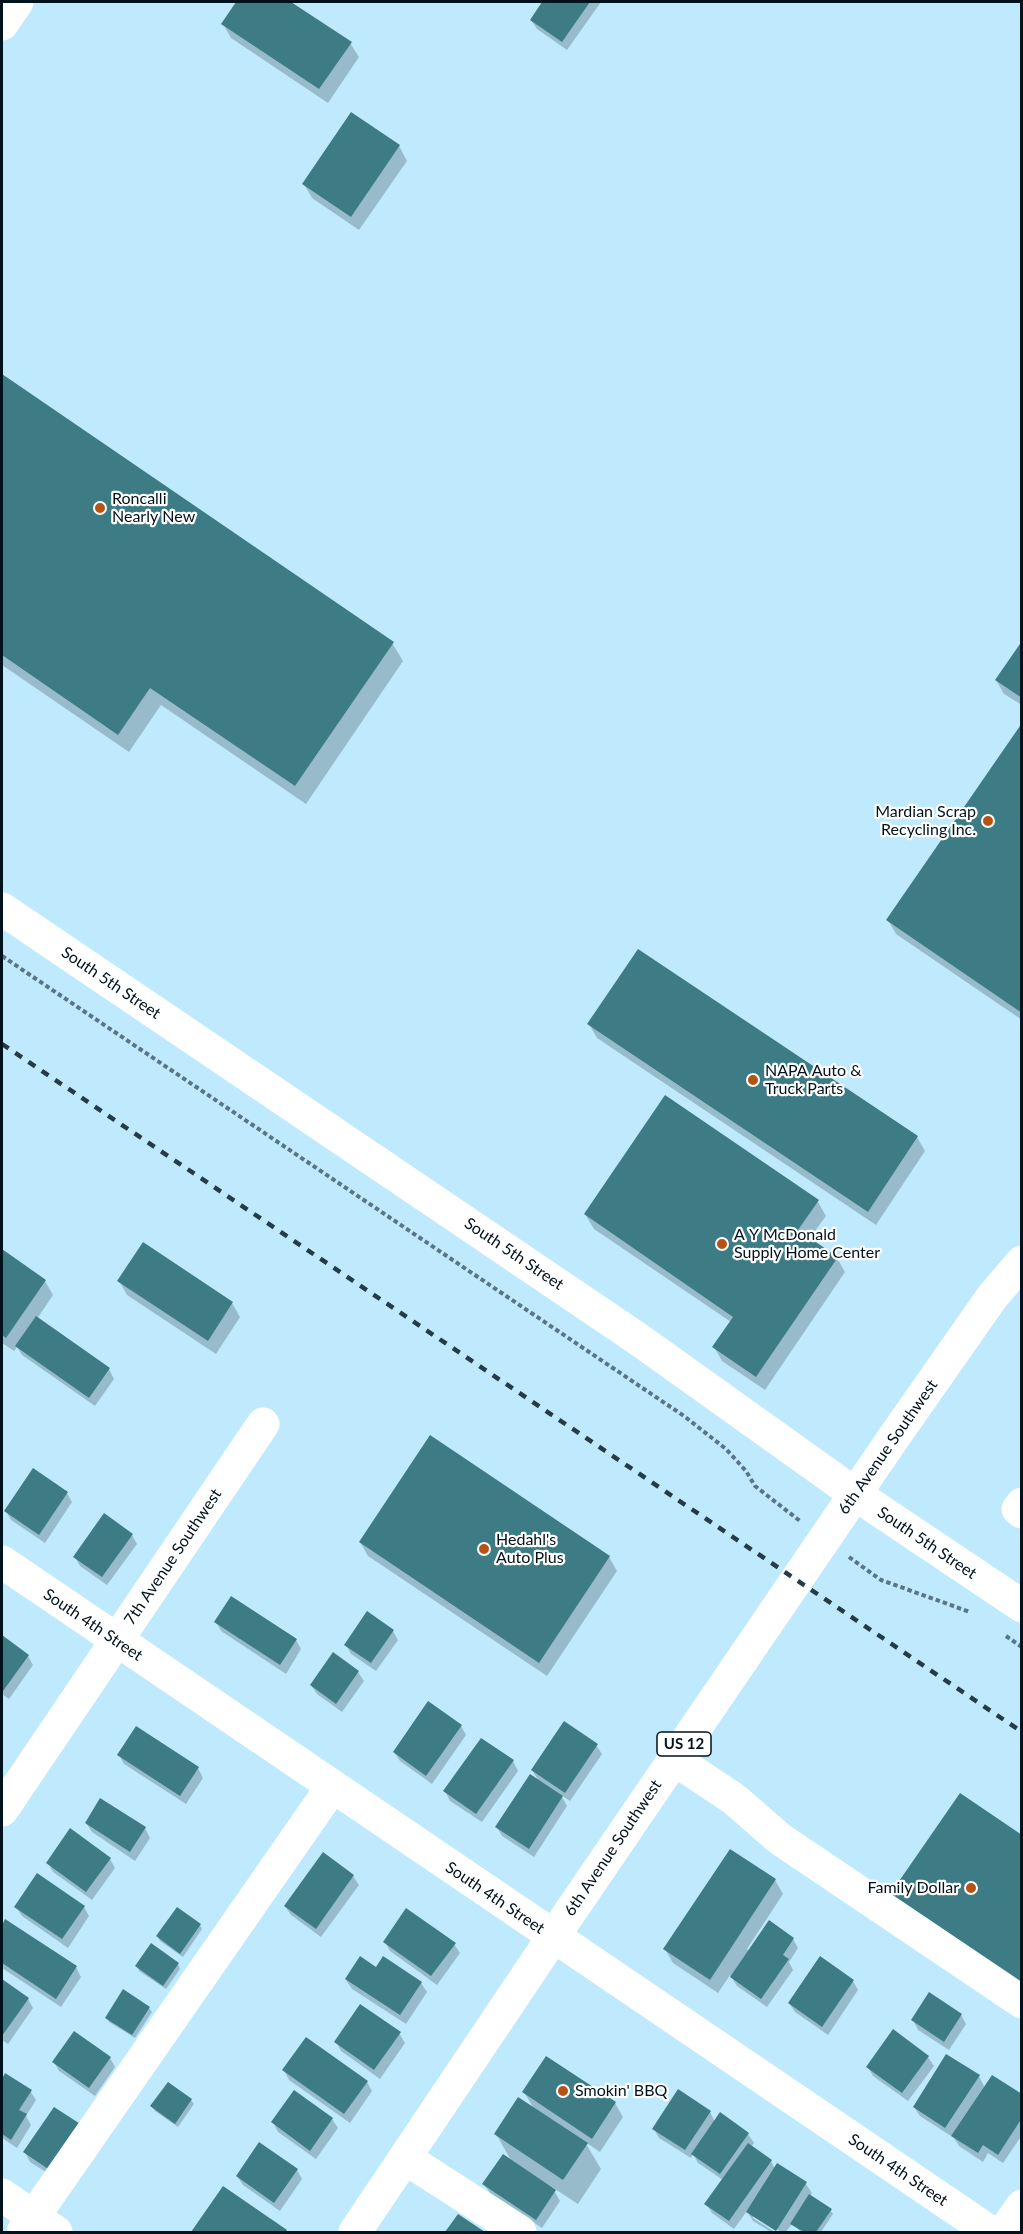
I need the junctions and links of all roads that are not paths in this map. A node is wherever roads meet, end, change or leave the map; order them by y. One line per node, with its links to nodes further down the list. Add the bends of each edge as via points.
1 (16, 2): 2 (main road)
2 (2, 24)
3 (2, 909): 6 (main road, South 5th Street, via 638,1339)
4 (1021, 1263): 6 (main road, 6th Avenue Southwest / US 12, via 992,1297)
5 (263, 1424): 11 (main road, 7th Avenue Southwest)
6 (855, 1494): 10 (main road, South 5th Street); 12 (main road, 6th Avenue Southwest / US 12)
7 (1022, 1504): 8 (main road, via 1018,1509)
8 (1022, 1512)
9 (2, 1562): 11 (main road, South 4th Street)
10 (1022, 1606)
11 (116, 1641): 13 (main road, South 4th Street); 14 (main road, 7th Avenue Southwest)
12 (674, 1759): 15 (main road, 6th Avenue Southwest / US 12); 16 (main road, via 734,1799 780,1839)
13 (332, 1787): 15 (main road, South 4th Street); 20 (main road)
14 (2, 1810)
15 (553, 1937): 17 (main road, 6th Avenue Southwest / US 12); 23 (main road, South 4th Street)
16 (1022, 2002)
17 (405, 2157): 21 (main road, 6th Avenue Southwest / US 12); 22 (main road)
18 (2, 2195): 20 (main road)
19 (1022, 2206): 24 (main road)
20 (37, 2227)
21 (355, 2232)
22 (519, 2232)
23 (990, 2232)
24 (1004, 2232)

